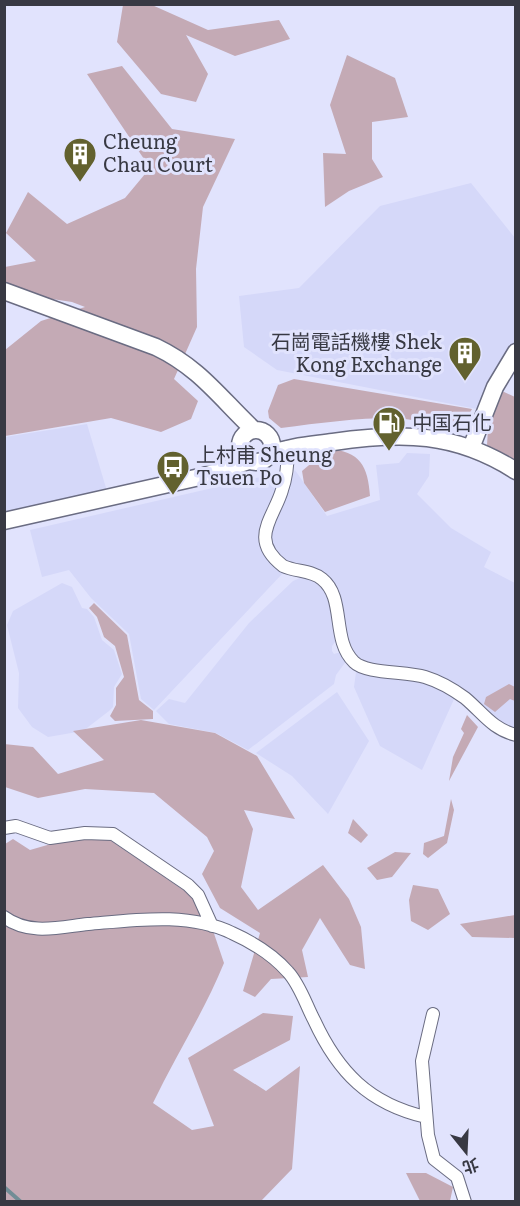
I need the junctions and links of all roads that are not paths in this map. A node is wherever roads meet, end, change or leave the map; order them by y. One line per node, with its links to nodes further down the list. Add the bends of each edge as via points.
1 (4, 291): 3 (main road, via 180,359 208,382)
2 (516, 352): 5 (main road, via 495,387)
3 (249, 433): 4 (main road, via 265,433); 6 (main road, via 240,445)
4 (277, 448): 5 (main road, via 391,435 436,438); 6 (main road, via 261,462); 9 (street, via 284,486 266,523 267,542 283,566 316,575 326,583 334,600 340,634 353,662 366,668 426,677 463,696 494,727)
5 (471, 448): 7 (main road)
6 (246, 458): 8 (main road, via 186,480)
7 (516, 471)
8 (4, 521)
9 (516, 735)
10 (4, 828): 12 (street, via 16,826 50,838 113,834 188,885 198,896)
11 (4, 917): 12 (street, via 31,929 132,921 199,922)
12 (212, 926): 14 (street, via 254,945 289,972 339,1067 388,1106)
13 (434, 1014): 14 (street, via 422,1061)
14 (426, 1117): 15 (street, via 434,1159 457,1177)
15 (465, 1202)

